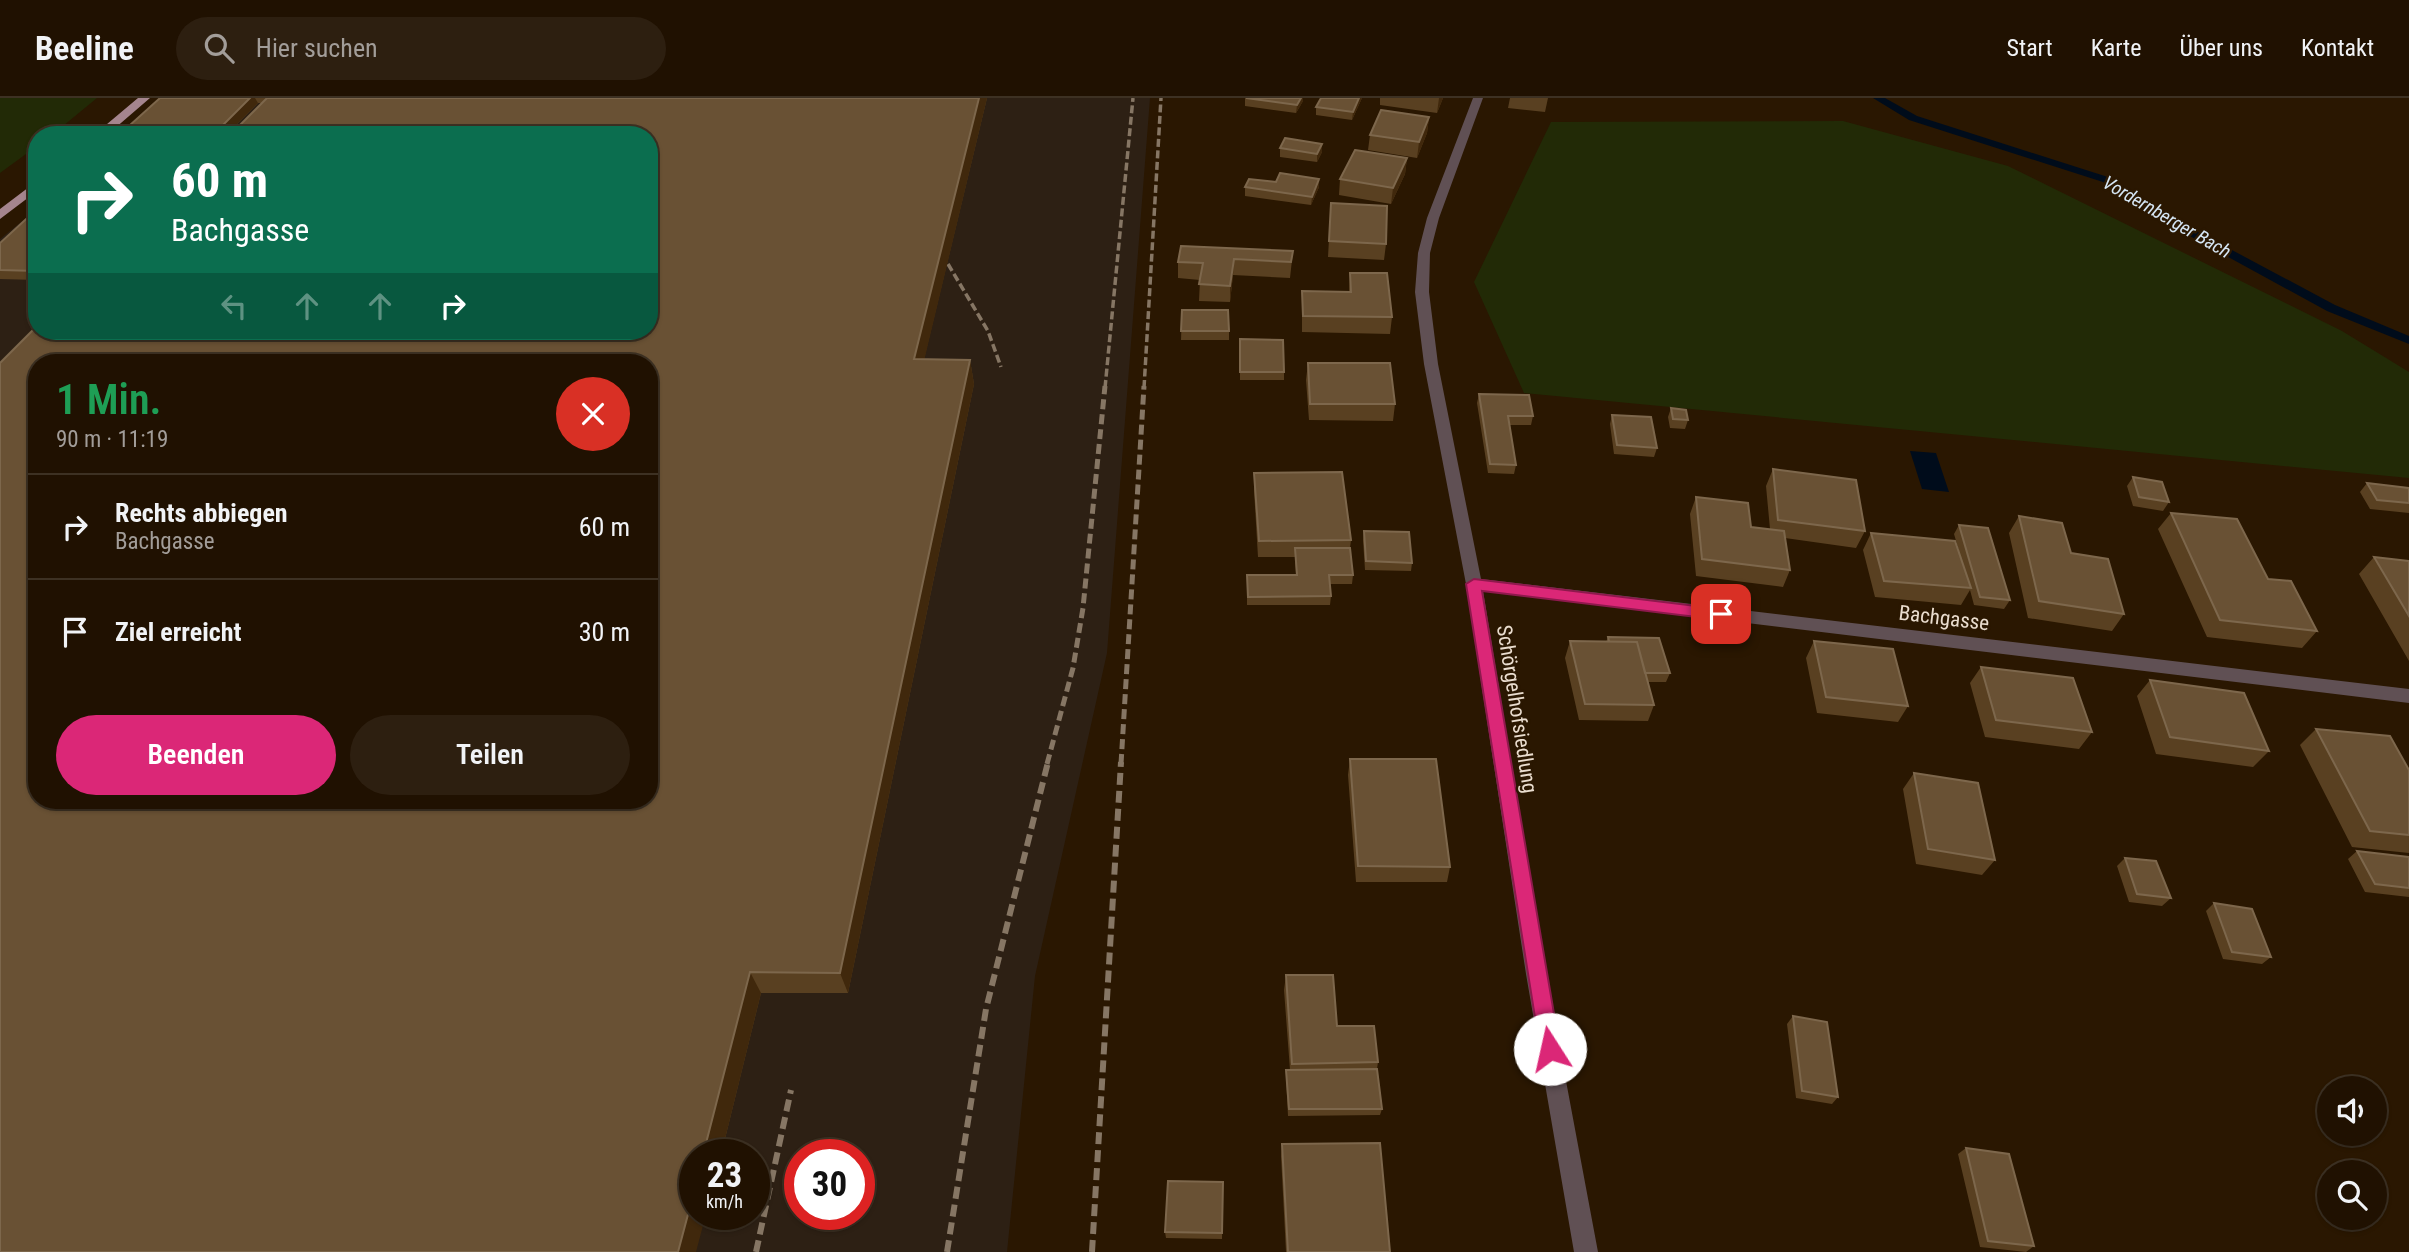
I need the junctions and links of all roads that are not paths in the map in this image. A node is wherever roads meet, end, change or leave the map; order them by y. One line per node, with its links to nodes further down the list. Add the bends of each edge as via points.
1 (145, 98): 3 (main road)
2 (1478, 98): 6 (street, Schörgelhofsiedlung, via 1433,218 1424,253 1422,292 1433,377)
3 (111, 126)
4 (28, 193): 5 (main road)
5 (0, 215)
6 (1474, 584): 7 (street, Bachgasse); 8 (street, Schörgelhofsiedlung)
7 (2409, 696)
8 (1586, 1252)

